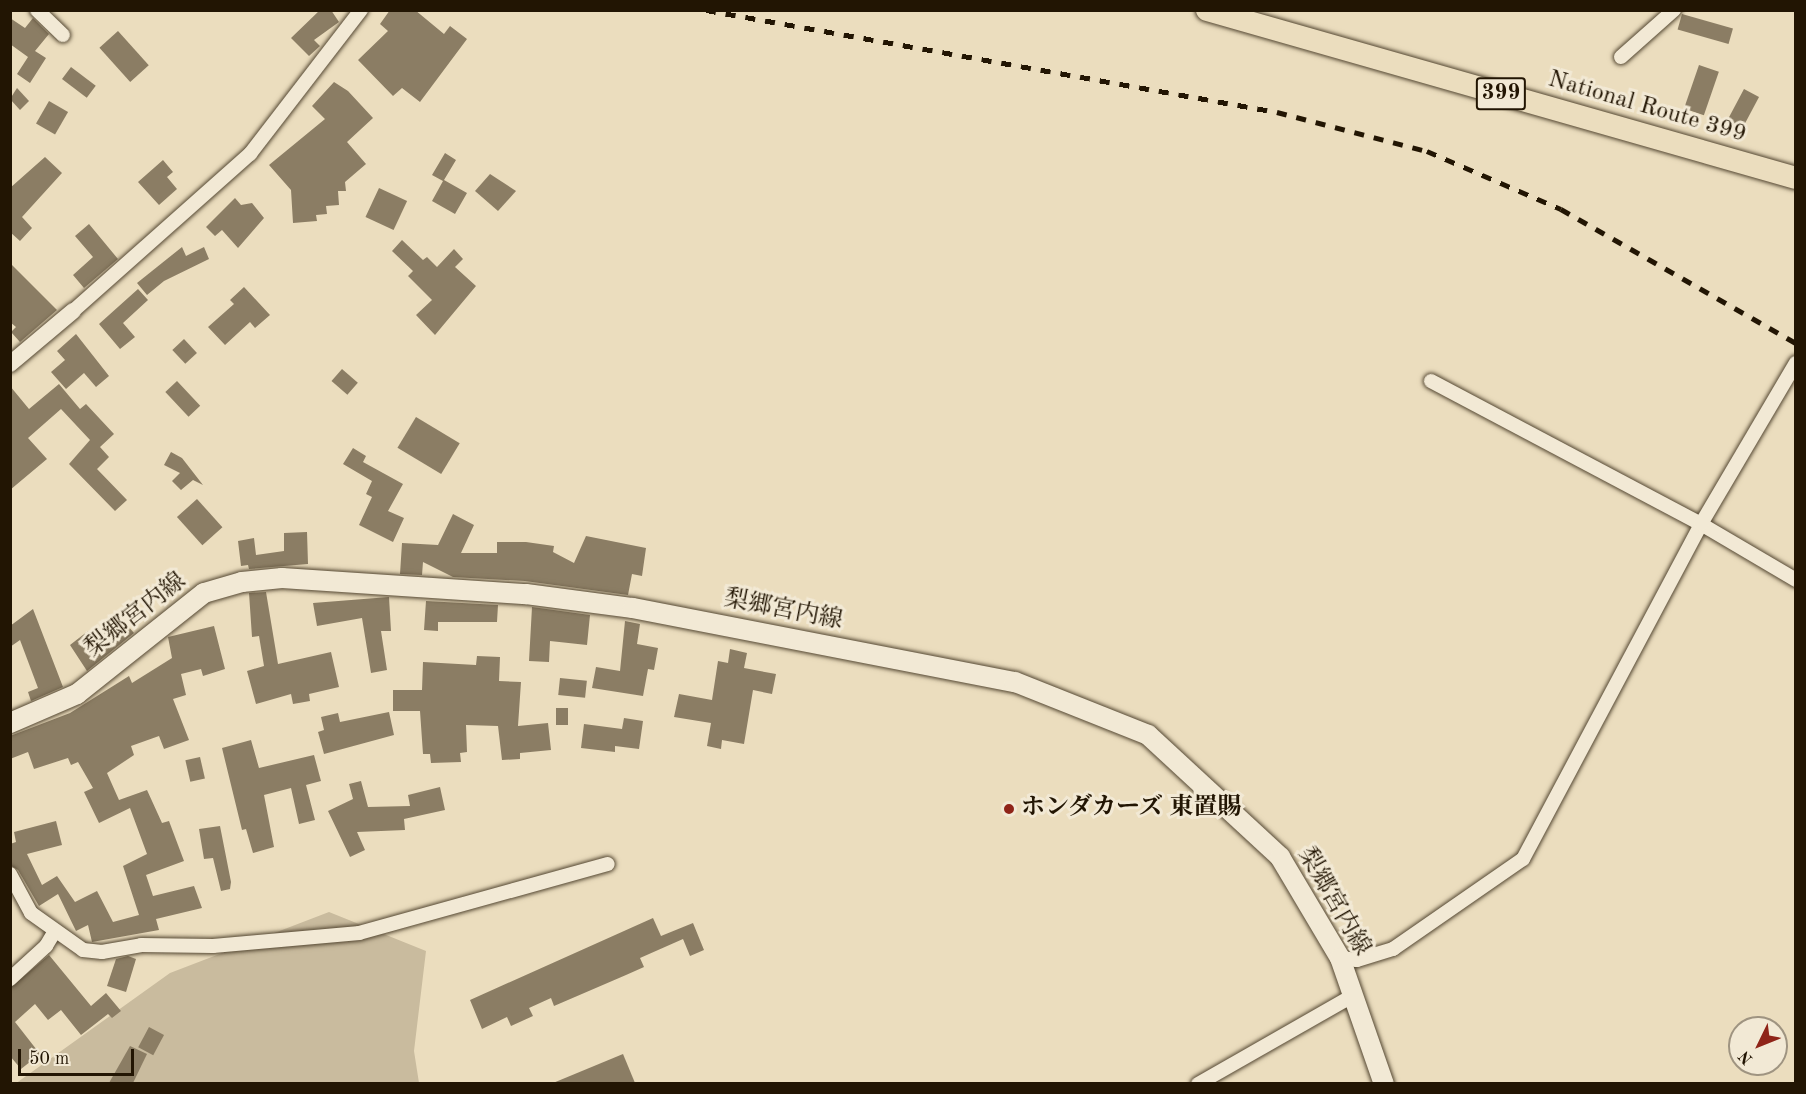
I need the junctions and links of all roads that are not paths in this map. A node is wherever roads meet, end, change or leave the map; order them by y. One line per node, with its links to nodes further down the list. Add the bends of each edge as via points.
1 (37, 10): 5 (street)
2 (361, 10): 8 (street, via 250,154 214,190)
3 (1206, 10): 7 (highway, National Route 399 / 399)
4 (1674, 10): 6 (street)
5 (63, 35)
6 (1621, 57)
7 (1796, 178)
8 (73, 310): 10 (street)
9 (1796, 363): 12 (street)
10 (10, 364)
11 (1431, 381): 12 (street)
12 (1701, 524): 13 (street); 18 (street, via 1523,859 1393,949 1357,960)
13 (1796, 580)
14 (10, 723): 18 (main road, 梨郷宮内線, via 77,694 204,593 242,582 282,578 336,580 526,594 633,608 1015,682 1148,735 1280,857)
15 (608, 864): 17 (street, via 359,933 213,946 141,945 102,952 83,950)
16 (10, 874): 17 (street, via 31,914)
17 (55, 932): 19 (street, via 46,946)
18 (1340, 958): 20 (main road, 梨郷宮内線)
19 (10, 979)
20 (1354, 995): 21 (street); 22 (main road, 梨郷宮内線)
21 (1198, 1083)
22 (1384, 1083)

